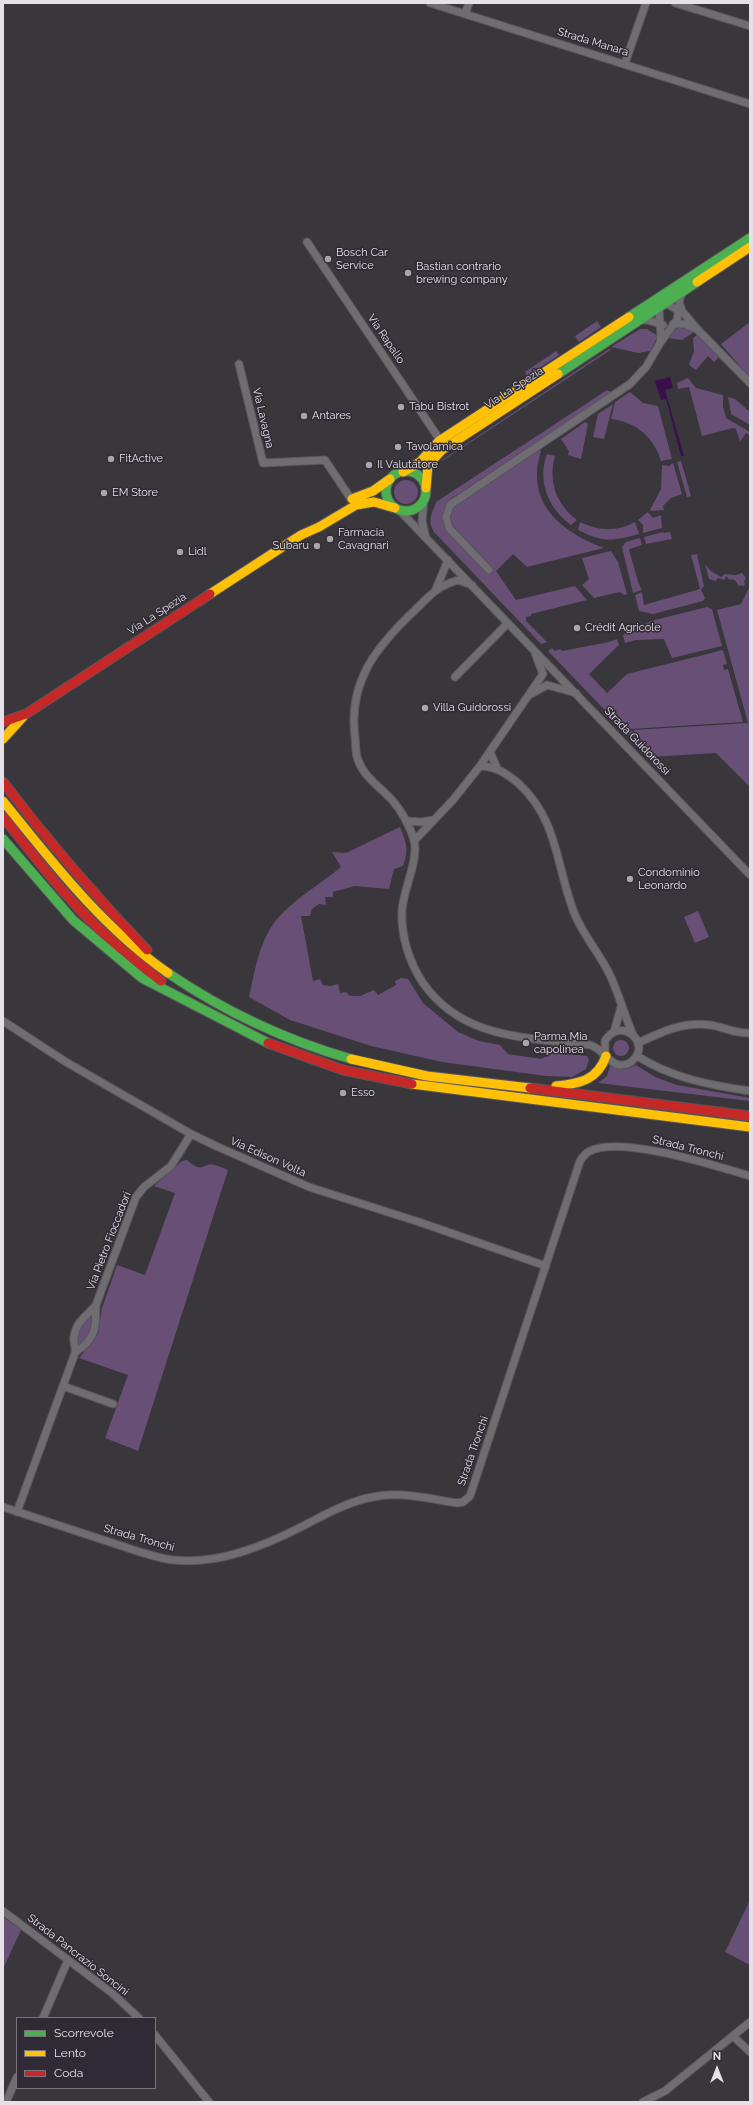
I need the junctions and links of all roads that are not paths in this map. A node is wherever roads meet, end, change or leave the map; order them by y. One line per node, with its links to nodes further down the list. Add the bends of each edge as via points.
1 (430, 3): 5 (street, Strada Manara)
2 (468, 3): 5 (street)
3 (646, 3): 7 (street)
4 (675, 3): 6 (street)
5 (465, 14): 7 (street, Strada Manara)
6 (750, 26)
7 (625, 63): 8 (street, Strada Manara)
8 (750, 104)
9 (750, 238): 12 (main road, Via La Spezia)
10 (307, 242): 23 (street, Via Rapallo)
11 (750, 247): 12 (main road, Via La Spezia)
12 (684, 286): 13 (main road, Via La Spezia); 14 (street); 15 (main road, Via La Spezia)
13 (661, 305): 14 (street); 15 (main road, Via La Spezia); 16 (street)
14 (678, 307): 17 (street); 18 (street)
15 (632, 320): 16 (street); 22 (main road, Via La Spezia); 22 (main road, Via La Spezia, via 570,355)
16 (658, 321): 17 (street); 19 (street)
17 (674, 323): 18 (street, via 685,324); 19 (street)
18 (699, 331): 21 (street)
19 (662, 338): 33 (street, via 644,370 622,391 450,505 446,517 449,528)
20 (239, 364): 27 (street, Via Lavagna, via 263,463 326,460)
21 (750, 383)
22 (517, 393): 23 (main road, Via La Spezia)
23 (443, 444): 24 (main road, Via La Spezia); 26 (main road, Via La Spezia, via 428,465)
24 (403, 472): 25 (main road, Via La Spezia); 26 (main road, via 416,474)
25 (392, 478): 27 (main road, Via La Spezia, via 373,491); 29 (main road, via 387,485 386,494 389,502)
26 (426, 488): 28 (main road, Via La Spezia)
27 (351, 499): 30 (main road, Via La Spezia)
28 (424, 500): 29 (main road, via 415,509); 31 (street, via 422,521)
29 (397, 509): 30 (main road, Via La Spezia, via 378,501 364,502 353,506 319,528); 31 (street, Strada Guidorossi)
30 (301, 535): 41 (main road, Via La Spezia)
31 (426, 538): 32 (street, Strada Guidorossi)
32 (448, 560): 34 (street, Strada Guidorossi); 35 (street)
33 (489, 570)
34 (472, 585): 35 (street, via 458,580); 36 (street, Strada Guidorossi)
35 (436, 589): 51 (street, via 388,635 362,676 356,692 353,724 358,759 365,774 392,800)
36 (508, 623): 37 (street, Strada Guidorossi); 38 (street)
37 (534, 650): 39 (street, via 543,674); 40 (street, Strada Guidorossi)
38 (455, 677)
39 (531, 694): 40 (street, via 547,685); 44 (street)
40 (576, 694): 54 (street, Strada Guidorossi)
41 (26, 714): 42 (main road, Via La Spezia); 43 (main road, Via La Spezia)
42 (3, 722)
43 (3, 739)
44 (490, 752): 45 (street); 46 (street)
45 (480, 766): 46 (street); 50 (street)
46 (497, 768): 56 (street, via 526,790 541,810 552,836 570,904 580,927 608,971)
47 (3, 782): 55 (main road, via 95,896)
48 (3, 801): 55 (main road, via 103,919 148,959)
49 (3, 817): 57 (main road, via 64,891 106,936)
50 (433, 820): 51 (street); 53 (street)
51 (406, 821): 53 (street)
52 (3, 839): 57 (main road, via 73,920 106,949 142,978)
53 (414, 841): 64 (street, via 414,857 404,899 403,924 406,944 415,971 428,991 457,1017 486,1030)
54 (750, 875)
55 (176, 979): 67 (main road, via 246,1020 318,1050 388,1069)
56 (622, 1001): 59 (street); 61 (street, via 626,1020)
57 (198, 1008): 70 (main road, via 285,1050 342,1070 400,1083)
58 (3, 1021): 71 (street, Via Edison Volta, via 66,1062)
59 (614, 1032): 61 (street, via 622,1030); 62 (street)
60 (750, 1033): 63 (street, via 742,1034 700,1024 678,1026)
61 (633, 1035): 63 (street)
62 (606, 1039): 64 (street); 65 (street)
63 (638, 1043): 66 (street)
64 (590, 1044): 65 (street)
65 (606, 1055): 66 (street, via 618,1065 629,1063); 67 (main road, via 597,1074 584,1082 574,1084 557,1086)
66 (637, 1056): 68 (street, via 656,1068 682,1078)
67 (465, 1080): 69 (main road)
68 (750, 1091)
69 (750, 1116)
70 (750, 1127)
71 (191, 1134): 73 (street, Via Edison Volta, via 309,1188 419,1222); 74 (street, Via Pietro Fioccadori, via 170,1166 137,1196)
72 (750, 1176): 73 (street, Strada Tronchi, via 657,1151 624,1147 597,1148 587,1152 580,1161)
73 (546, 1266): 79 (street, Strada Tronchi, via 470,1496 463,1502 406,1496 373,1497 314,1519 259,1547 205,1559 181,1561 140,1552)
74 (96, 1305): 75 (street, Via Pietro Fioccadori, via 77,1326 74,1338); 75 (street, Via Pietro Fioccadori, via 94,1332 86,1344)
75 (75, 1353): 76 (street, Via Pietro Fioccadori)
76 (63, 1386): 77 (street); 79 (street, Via Pietro Fioccadori)
77 (113, 1404)
78 (3, 1507): 79 (street, Strada Tronchi)
79 (17, 1512)
80 (3, 1911): 81 (street, Strada Pancrazio Soncini)
81 (68, 1960): 82 (street); 83 (street, Strada Pancrazio Soncini, via 112,1993)
82 (43, 2017)
83 (138, 2017)
84 (750, 2022): 86 (street)
85 (156, 2036): 90 (street)
86 (733, 2036): 87 (street); 91 (street, via 664,2091)
87 (750, 2052)
88 (16, 2079): 89 (street)
89 (6, 2102)
90 (209, 2102)
91 (643, 2102)

